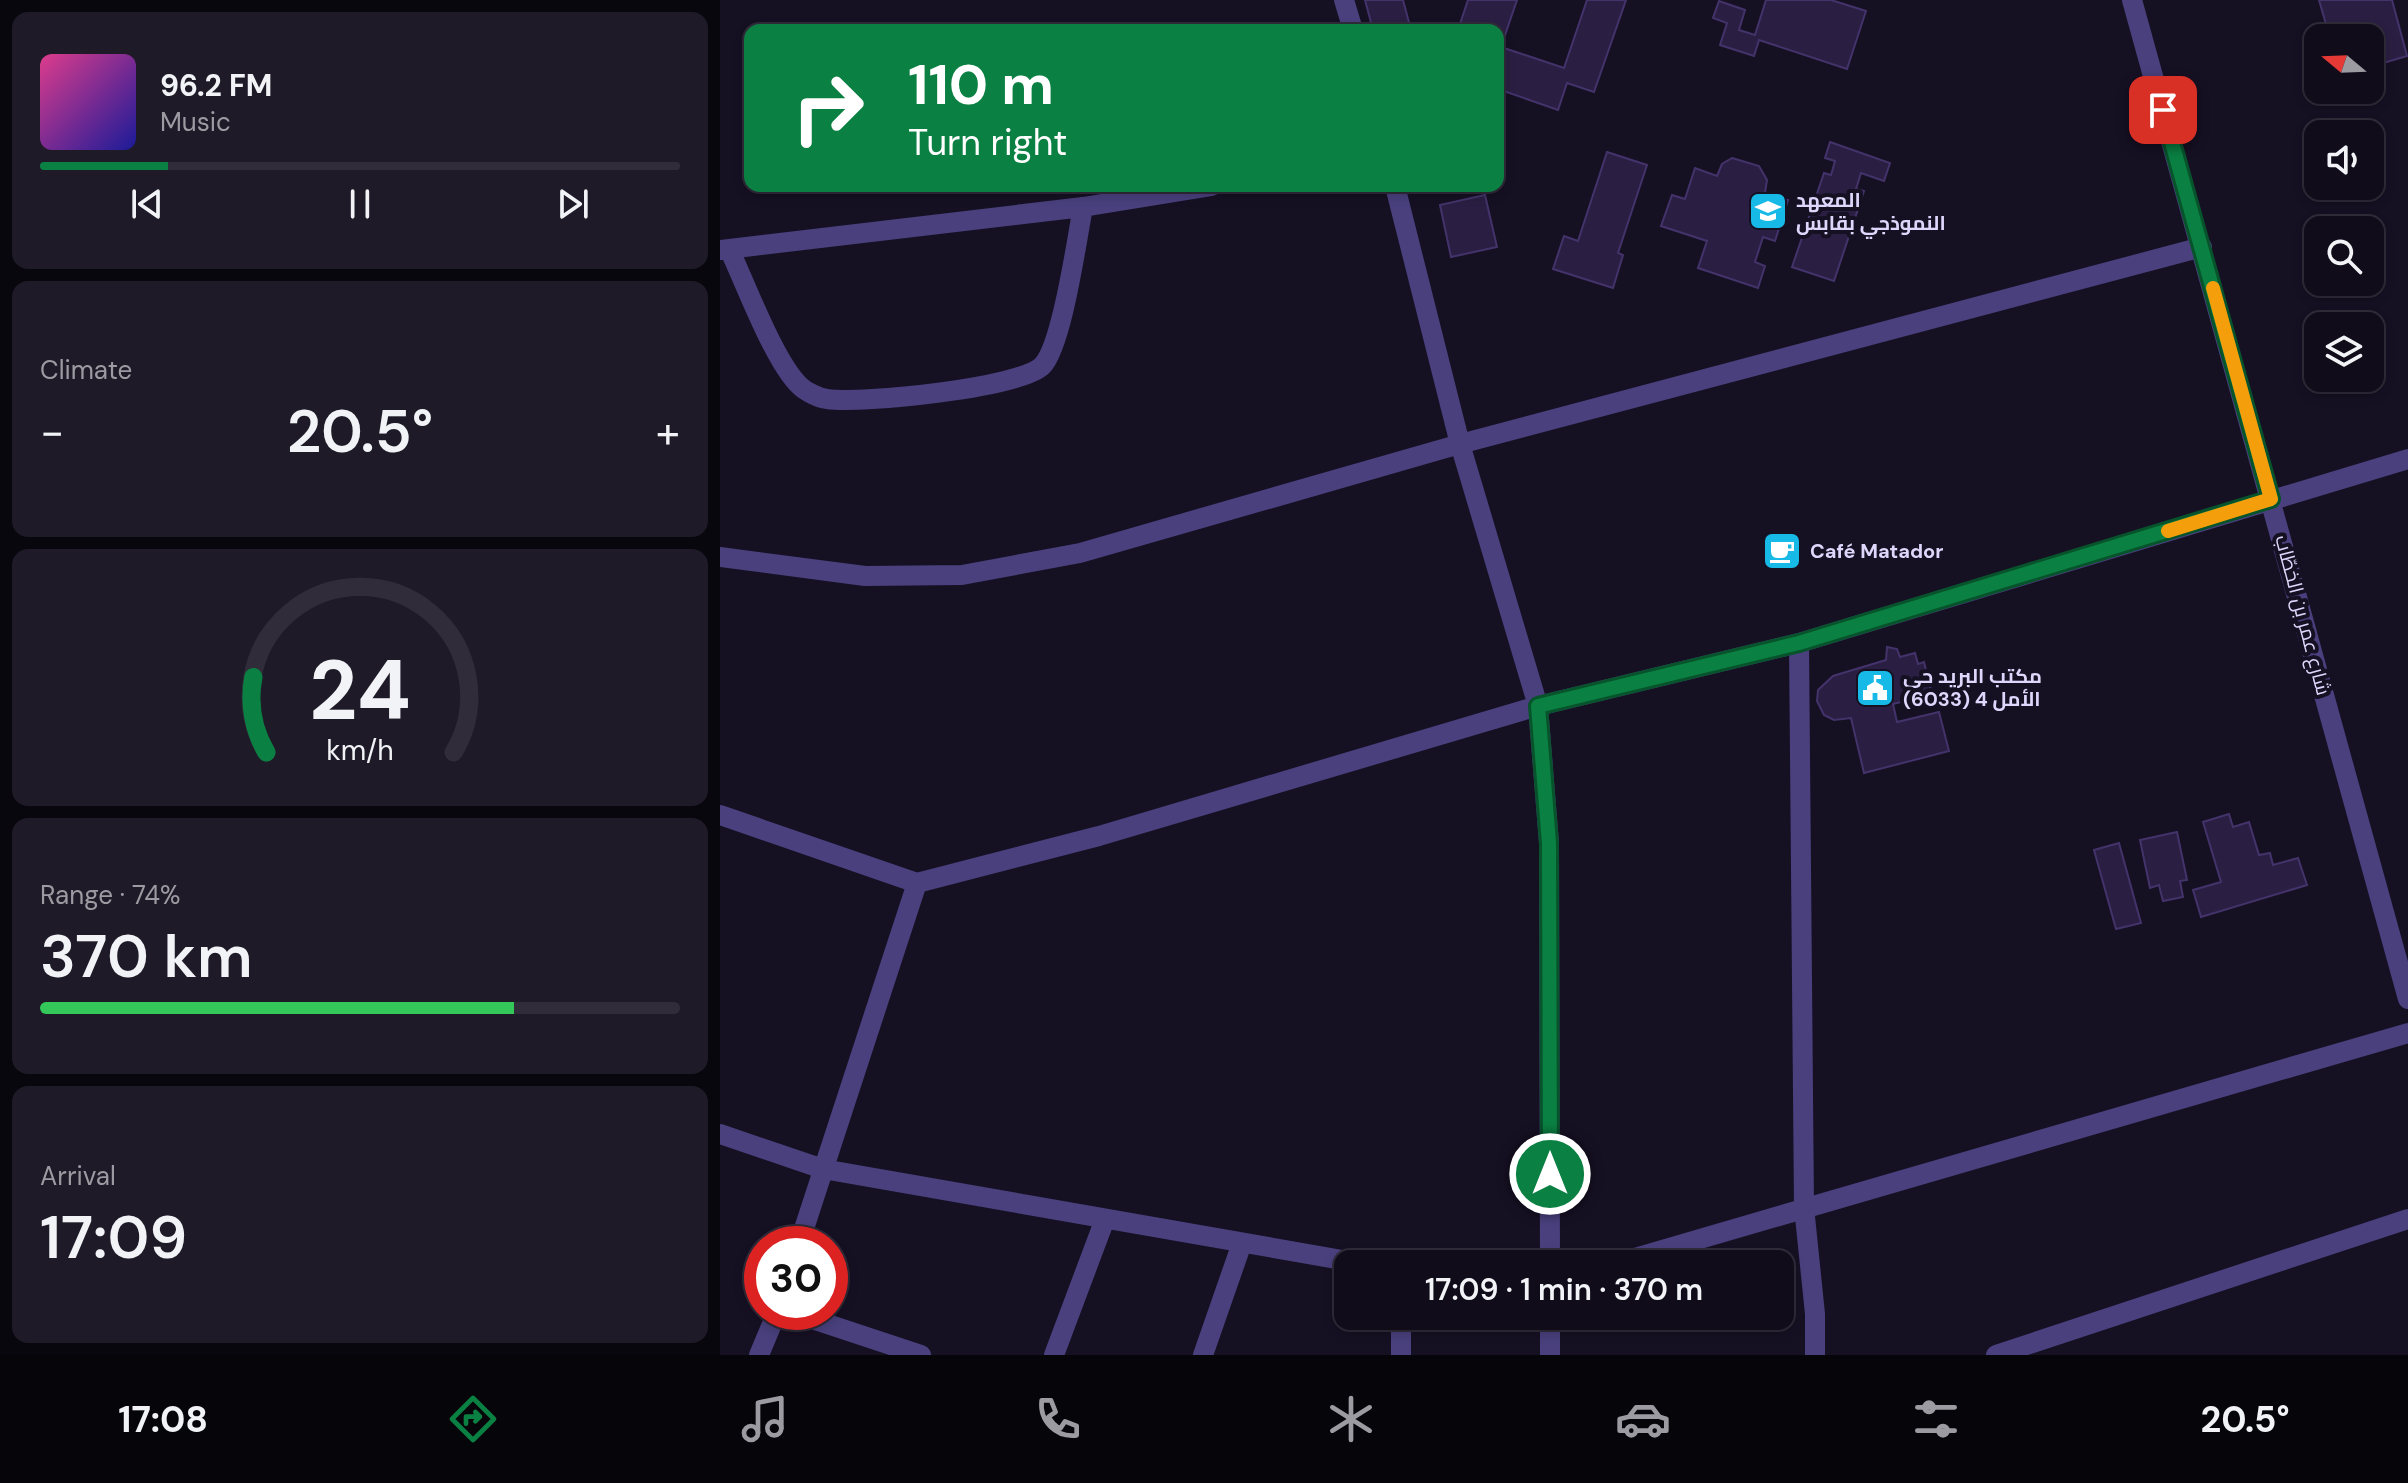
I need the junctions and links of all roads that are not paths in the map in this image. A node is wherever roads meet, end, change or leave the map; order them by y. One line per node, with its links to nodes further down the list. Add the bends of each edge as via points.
1 (1344, 0): 3 (street)
2 (2132, 0): 7 (street, شارع عمر بن الخطّاب)
3 (1351, 24)
4 (1175, 192): 6 (street)
5 (1397, 192): 9 (street)
6 (1083, 207): 8 (street); 8 (street, via 1057,335 1043,365 1018,379 983,386 851,400 824,399 801,387)
7 (2202, 247): 9 (street); 11 (street, شارع عمر بن الخطّاب)
8 (725, 250)
9 (1460, 444): 12 (street, via 1080,553 962,575 865,576); 14 (street)
10 (2408, 459): 11 (street)
11 (2271, 499): 13 (street); 17 (street, شارع عمر بن الخطّاب)
12 (720, 557)
13 (1799, 643): 14 (street); 21 (street)
14 (1538, 706): 16 (street, via 1099,836); 26 (street, via 1549,843)
15 (720, 815): 16 (street)
16 (917, 883): 20 (street)
17 (2408, 999)
18 (2408, 1033): 21 (street)
19 (720, 1134): 20 (street)
20 (823, 1169): 22 (street); 24 (street)
21 (1804, 1207): 27 (street); 39 (street)
22 (1105, 1219): 25 (street); 35 (street)
23 (2408, 1219): 40 (street)
24 (805, 1226)
25 (1242, 1243): 28 (street); 36 (street)
26 (1550, 1250)
27 (1661, 1250)
28 (1334, 1259)
29 (769, 1330): 33 (street)
30 (845, 1330): 34 (street)
31 (1401, 1330): 37 (street)
32 (1550, 1330): 38 (street)
33 (759, 1355)
34 (921, 1355)
35 (1054, 1355)
36 (1203, 1355)
37 (1401, 1355)
38 (1550, 1355)
39 (1815, 1355)
40 (1996, 1355)

